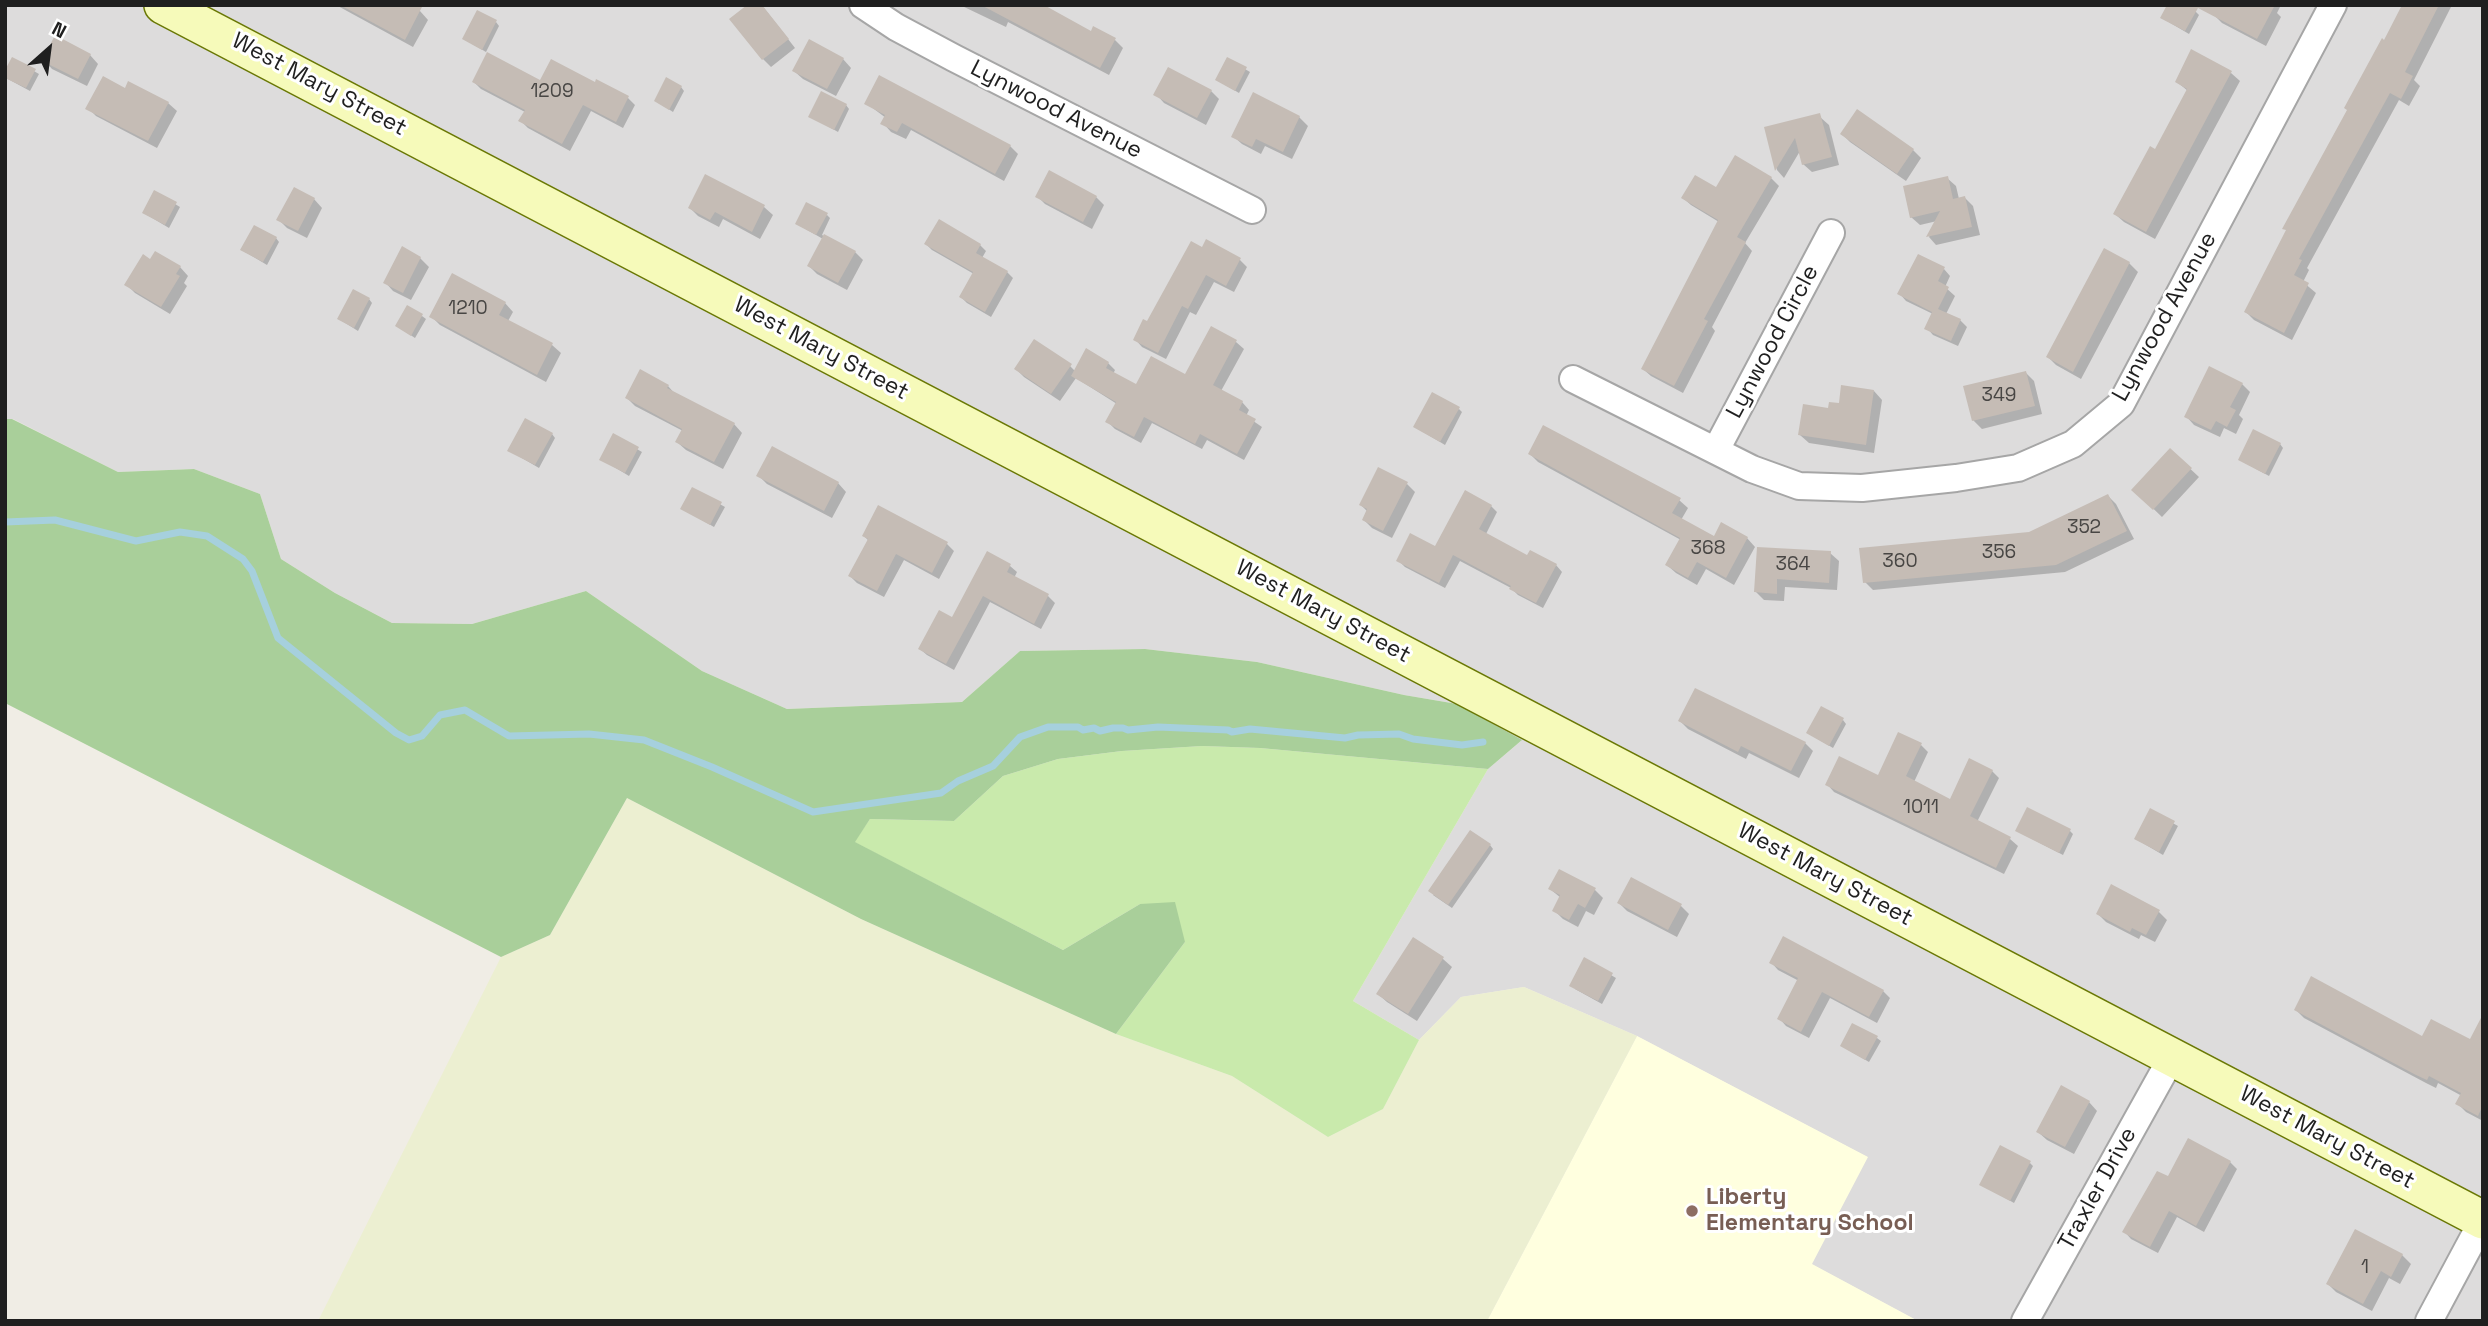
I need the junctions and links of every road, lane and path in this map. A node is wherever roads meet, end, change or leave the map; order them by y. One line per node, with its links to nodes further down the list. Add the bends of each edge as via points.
1 (163, 5): 8 (main road, West Mary Street)
2 (863, 5): 4 (street, Lynwood Avenue, via 950,56)
3 (2333, 5): 7 (street, Lynwood Avenue, via 2121,404 2073,444 2018,468 1862,488 1799,486)
4 (1252, 210)
5 (1831, 233): 7 (street, Lynwood Circle)
6 (1573, 379): 7 (street, Lynwood Avenue)
7 (1716, 450)
8 (2172, 1057): 9 (main road, West Mary Street); 10 (street, Traxler Drive)
9 (2483, 1220): 11 (street)
10 (2025, 1321)
11 (2429, 1321)

